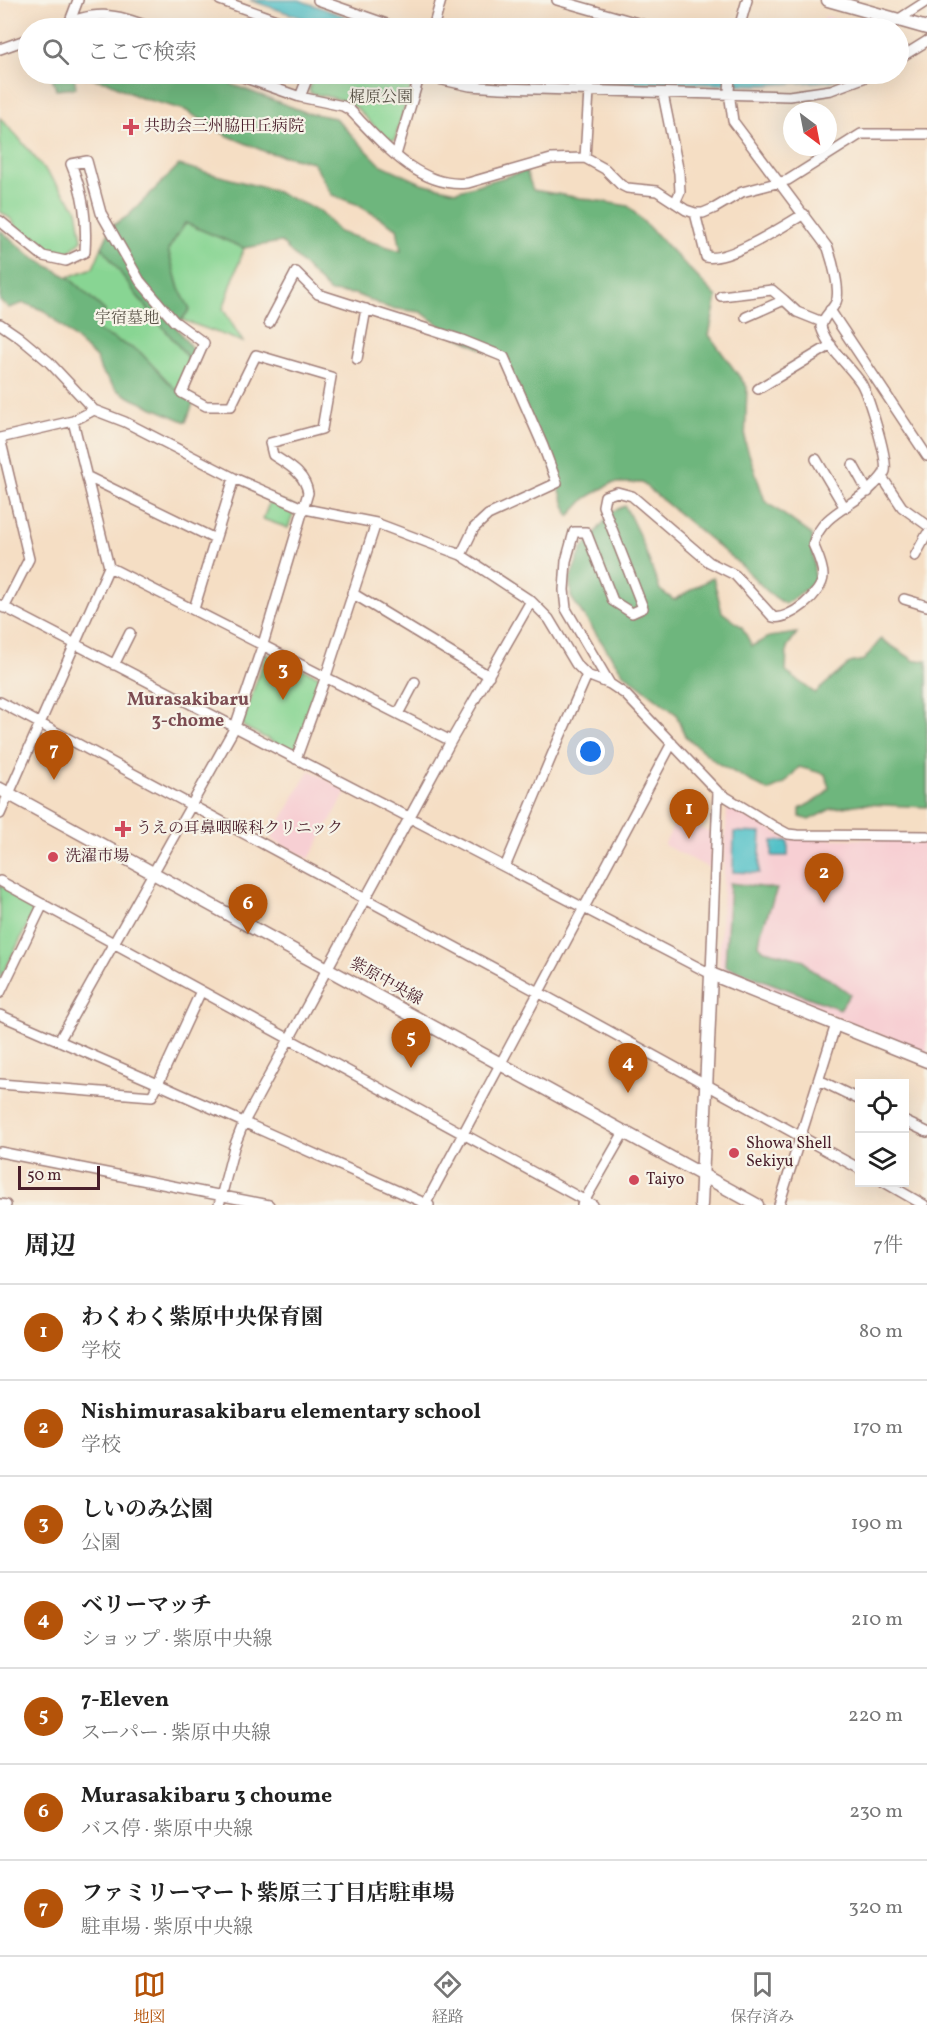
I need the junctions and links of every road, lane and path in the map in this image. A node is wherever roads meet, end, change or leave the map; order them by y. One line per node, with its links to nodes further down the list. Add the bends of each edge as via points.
1 (78, 0): 9 (street)
2 (220, 0): 12 (street)
3 (318, 0): 13 (street)
4 (441, 0): 14 (street)
5 (557, 0): 15 (street)
6 (747, 0): 16 (street)
7 (828, 0): 17 (street)
8 (927, 1): 18 (street)
9 (71, 18)
10 (82, 18): 11 (street)
11 (127, 18)
12 (270, 18)
13 (369, 18)
14 (436, 18)
15 (621, 18)
16 (742, 18)
17 (893, 18)
18 (903, 18)
19 (909, 23): 20 (street)
20 (927, 28)
21 (927, 41): 24 (street)
22 (18, 43): 23 (street)
23 (0, 49)
24 (909, 52)
25 (263, 84): 34 (street)
26 (305, 84): 34 (street)
27 (417, 84): 36 (street)
28 (462, 84): 31 (street)
29 (729, 84): 32 (street)
30 (847, 84): 32 (street, via 789,96)
31 (589, 91): 33 (street); 37 (street)
32 (729, 93): 33 (street); 38 (street, via 737,127)
33 (663, 94): 39 (street, via 679,173 680,192)
34 (300, 97): 36 (street, via 350,110)
35 (927, 134): 38 (street, via 861,134)
36 (396, 155): 37 (street, via 425,174 454,185 551,159)
37 (585, 158): 39 (street, via 627,188 657,191)
38 (780, 183): 40 (street, via 741,192 715,208); 41 (street)
39 (675, 203): 40 (street)
40 (695, 213): 41 (street, via 709,258 756,242)
41 (804, 214): 46 (street, via 832,259 838,294)
42 (0, 221): 65 (street, via 43,256 66,261 85,252 81,189 71,164 87,161 101,213 140,281 174,321 204,343 182,393 206,406 231,406 256,355 331,377 322,429 270,443 273,455 303,478 308,493)
43 (721, 296): 44 (street, via 772,290)
44 (784, 300): 47 (street); 48 (street, via 797,312)
45 (366, 309): 49 (street, via 318,294 296,272); 52 (street); 70 (street, via 504,357 543,446 557,483 488,515 474,528)
46 (830, 310): 48 (street); 57 (street)
47 (746, 317)
48 (822, 322): 51 (street, via 823,334)
49 (269, 323)
50 (0, 324): 54 (street, via 49,362)
51 (831, 345): 53 (street); 61 (street, via 867,396 885,462)
52 (357, 359)
53 (758, 389)
54 (94, 410): 55 (street); 62 (street)
55 (73, 421): 56 (street); 60 (street)
56 (0, 438): 76 (street, via 28,559)
57 (927, 456)
58 (816, 459): 64 (street)
59 (853, 465): 63 (street)
60 (88, 477): 69 (street); 72 (street)
61 (882, 477): 63 (street); 67 (street, via 902,507)
62 (234, 478): 65 (street); 69 (street)
63 (868, 492): 64 (street)
64 (844, 508): 87 (street, via 817,531 813,544 822,567 821,587 785,617 777,618 735,575 709,562 632,496 617,492 605,496 603,506 644,608 632,613 613,601 586,532 574,532 564,590 566,609)
65 (304, 509): 66 (street); 80 (street)
66 (376, 523): 70 (street); 73 (street)
67 (927, 525)
68 (927, 534): 71 (street)
69 (215, 539): 78 (street)
70 (461, 555): 75 (street)
71 (915, 556)
72 (109, 567): 78 (street); 81 (street)
73 (352, 593): 84 (street); 85 (street)
74 (904, 599): 77 (street)
75 (531, 601): 83 (street, via 549,619); 85 (street)
76 (2, 606): 81 (street)
77 (927, 606)
78 (194, 609): 80 (street)
79 (130, 633): 82 (street)
80 (263, 644): 84 (street); 91 (street)
81 (75, 645): 82 (street); 90 (street)
82 (114, 665): 91 (street)
83 (587, 675): 87 (street); 101 (street)
84 (326, 676): 89 (street); 94 (street)
85 (489, 676): 92 (street)
86 (416, 682): 89 (street)
87 (610, 684): 93 (street, via 625,694)
88 (0, 702): 90 (street)
89 (398, 714): 92 (street)
90 (40, 723): 95 (street); 97 (street)
91 (234, 727): 94 (street); 97 (street)
92 (451, 741): 99 (street)
93 (672, 743): 96 (street); 106 (street)
94 (296, 759): 99 (street)
95 (5, 791): 98 (street); 102 (street, 紫原中央線)
96 (718, 792): 100 (street, via 788,834); 109 (street)
97 (190, 805): 102 (street); 104 (street)
98 (0, 814)
99 (410, 818): 101 (street); 104 (street)
100 (927, 836)
101 (505, 867): 106 (street)
102 (153, 873): 107 (street); 108 (street, 紫原中央線)
103 (0, 880): 105 (street)
104 (365, 900): 108 (street); 111 (street)
105 (43, 904): 107 (street); 112 (street)
106 (584, 908): 109 (street); 111 (street)
107 (114, 943): 110 (street); 116 (street)
108 (327, 968): 115 (street); 118 (street, 紫原中央線)
109 (711, 974): 114 (street); 122 (street)
110 (201, 991): 115 (street); 121 (street)
111 (538, 992): 118 (street); 122 (street)
112 (0, 993)
113 (0, 1014): 116 (street)
114 (836, 1024): 117 (street); 119 (street)
115 (290, 1038): 124 (street); 128 (street)
116 (59, 1041): 121 (street)
117 (927, 1061)
118 (500, 1064): 126 (street, 紫原中央線); 128 (street)
119 (819, 1080): 123 (street); 129 (street)
120 (0, 1084): 121 (street, via 152,1096)
121 (158, 1084): 124 (street)
122 (706, 1085): 129 (street); 132 (street)
123 (855, 1098)
124 (244, 1122): 134 (street); 137 (street)
125 (909, 1123): 127 (street)
126 (624, 1132): 132 (street, 紫原中央線); 135 (street)
127 (927, 1132)
128 (463, 1134): 135 (street); 137 (street)
129 (801, 1136): 131 (street); 142 (street)
130 (0, 1152): 134 (street)
131 (855, 1166)
132 (701, 1175): 140 (street); 141 (street, 紫原中央線)
133 (893, 1187): 143 (street)
134 (220, 1200): 139 (street)
135 (587, 1203)
136 (0, 1204): 138 (street)
137 (426, 1204)
138 (6, 1205)
139 (268, 1205)
140 (700, 1205)
141 (757, 1205)
142 (779, 1205)
143 (924, 1205)

